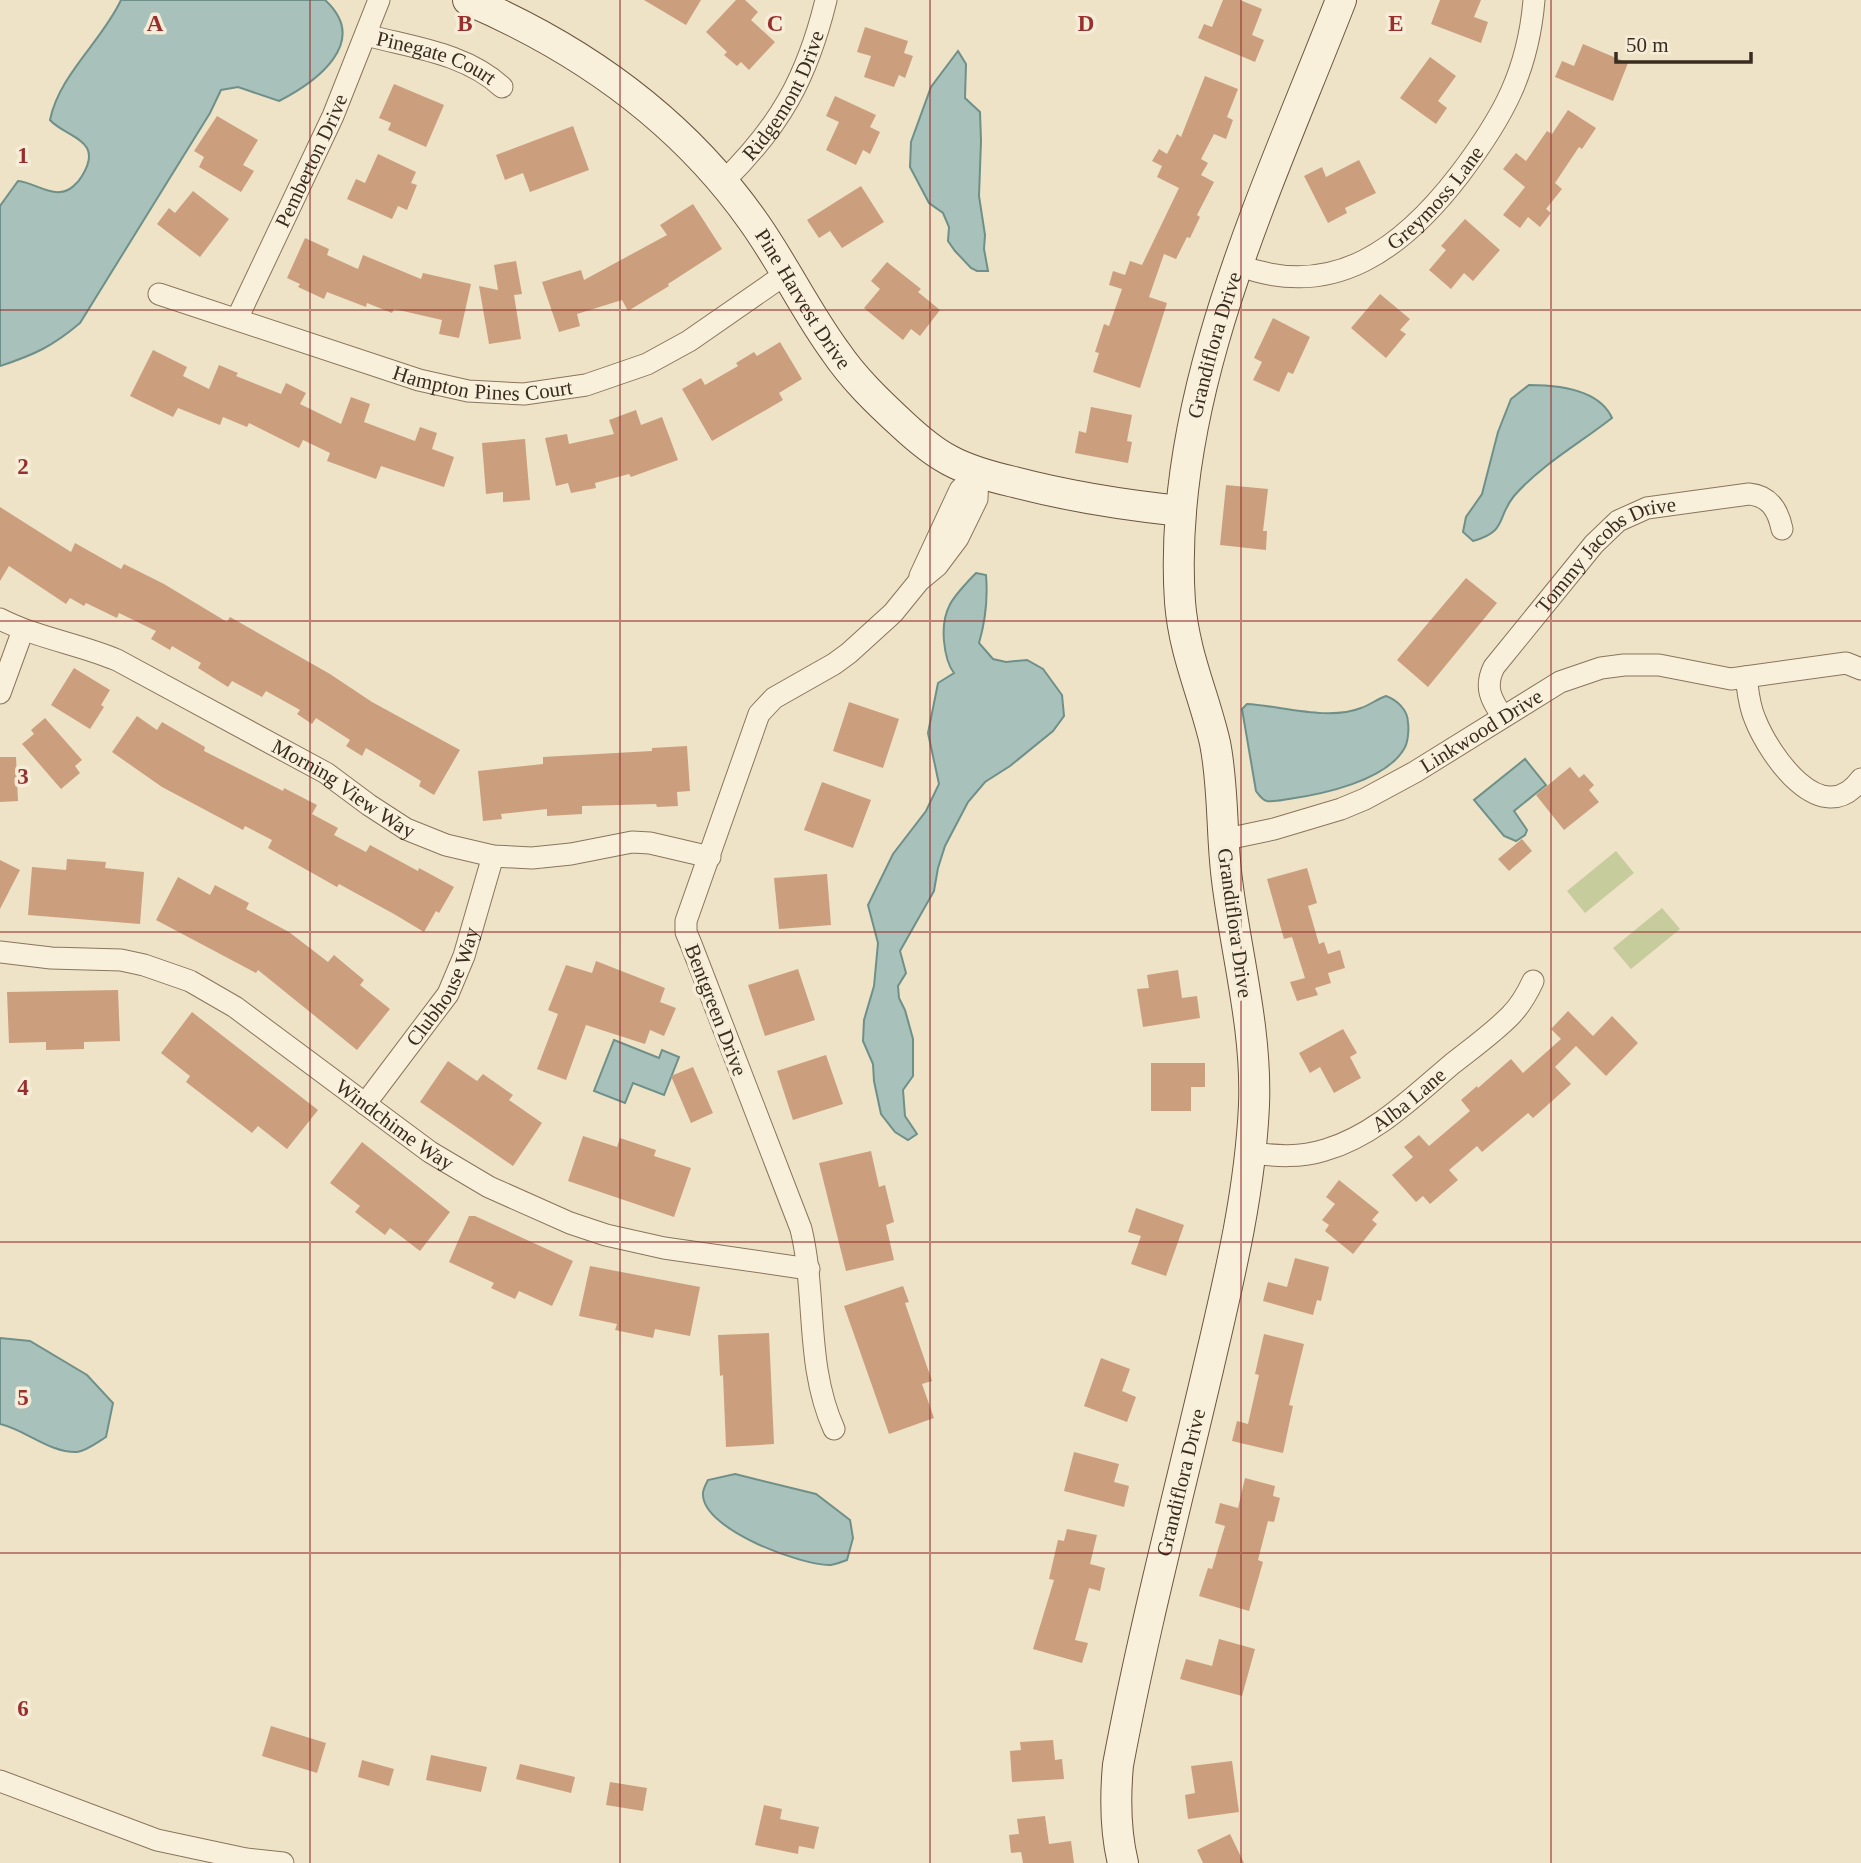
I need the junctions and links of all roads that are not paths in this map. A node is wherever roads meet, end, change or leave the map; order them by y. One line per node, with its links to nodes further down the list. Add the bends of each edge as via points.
1 (379, 0): 6 (street, Pemberton Drive)
2 (468, 0): 8 (street, Pine Harvest Drive, via 543,35 611,78 678,133)
3 (826, 0): 8 (street, Ridgemont Drive, via 812,51 793,93 760,142)
4 (1342, 0): 9 (street, Grandiflora Drive)
5 (1534, 0): 9 (street, Greymoss Lane, via 1529,44 1508,102 1472,157 1421,221 1398,242 1344,269 1314,275 1260,273)
6 (366, 35): 7 (street, Pinegate Court, via 462,60); 12 (street, Pemberton Drive)
7 (502, 87)
8 (723, 181): 10 (street, Pine Harvest Drive)
9 (1238, 265): 14 (street, Grandiflora Drive, via 1191,431)
10 (787, 274): 12 (street, Hampton Pines Court, via 654,361 608,379 546,393 443,387); 13 (street, Pine Harvest Drive, via 829,343 870,394 939,454)
11 (159, 294): 12 (street, Hampton Pines Court)
12 (237, 319)
13 (978, 472): 14 (street, Pine Harvest Drive, via 1081,499); 25 (street, Bentgreen Drive, via 960,490 919,582 893,613 834,664 766,705 754,725)
14 (1181, 511): 23 (street, Grandiflora Drive, via 1180,601 1194,678 1215,744)
15 (1782, 530): 21 (street, Tommy Jacobs Drive, via 1770,502 1749,494 1647,508 1618,521 1494,667 1488,688)
16 (0, 620): 17 (street, Morning View Way)
17 (23, 630): 20 (street); 24 (street, Morning View Way, via 117,660 326,773 406,829)
18 (1861, 669): 19 (street, Linkwood Drive, via 1846,663)
19 (1746, 677): 21 (street, Linkwood Drive, via 1711,677 1660,666 1601,668 1560,682); 22 (street, via 1761,733 1806,789 1830,798 1843,795)
20 (0, 693)
21 (1503, 717): 23 (street, Linkwood Drive, via 1365,799)
22 (1861, 779)
23 (1222, 840): 29 (street, Grandiflora Drive, via 1251,1037)
24 (493, 856): 25 (street, Morning View Way, via 553,857 632,842); 28 (street, Clubhouse Way, via 448,994)
25 (710, 857): 30 (street, Bentgreen Drive, via 688,912 686,932 792,1203)
26 (0, 952): 28 (street, Windchime Way, via 121,960 190,981 235,1007)
27 (1533, 981): 29 (street, Alba Lane, via 1509,1017 1398,1110 1361,1135 1305,1155)
28 (365, 1104): 30 (street, Windchime Way, via 463,1172 570,1223 654,1246)
29 (1251, 1153): 35 (street, Grandiflora Drive, via 1235,1255 1118,1765 1116,1819)
30 (808, 1269): 31 (street, Bentgreen Drive, via 816,1371)
31 (834, 1429)
32 (0, 1781): 33 (street, via 157,1840)
33 (246, 1861): 34 (street)
34 (283, 1863)
35 (1123, 1863)

